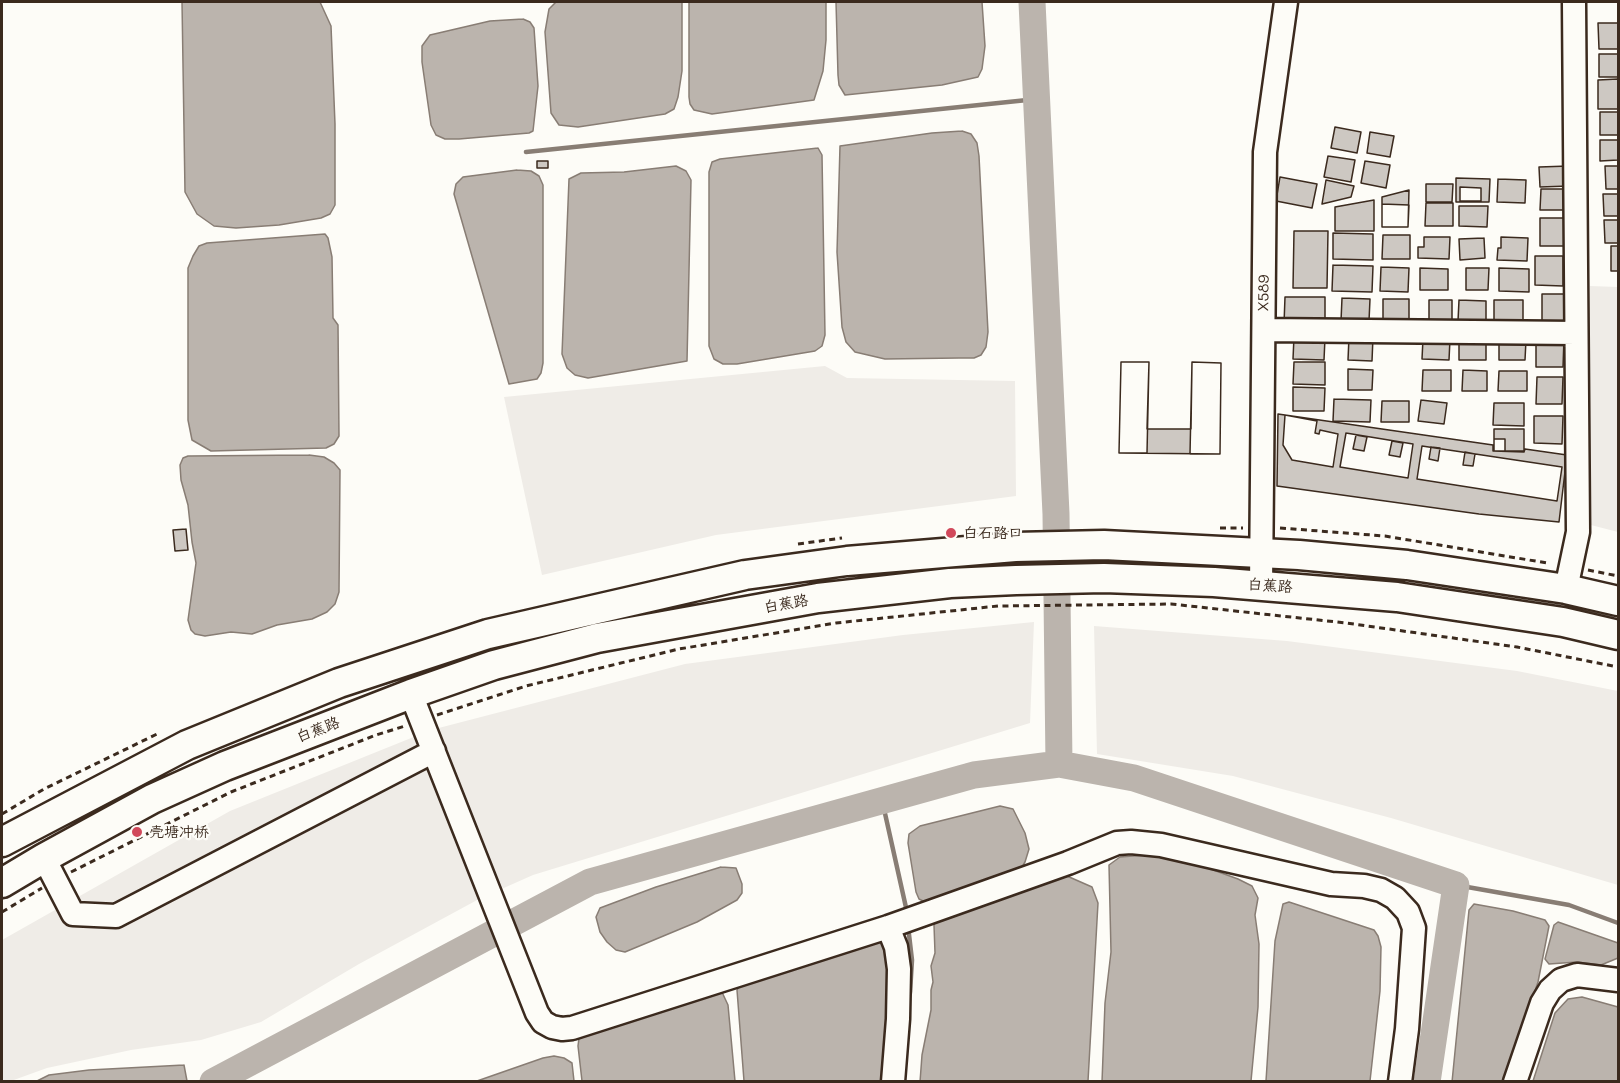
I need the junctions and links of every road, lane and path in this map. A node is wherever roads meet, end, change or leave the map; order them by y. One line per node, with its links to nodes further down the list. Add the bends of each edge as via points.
1 (1286, 2): 3 (street, X589 / X589, via 1265,152)
2 (1574, 2): 4 (street)
3 (1264, 330): 4 (street); 5 (street, X589 / X589)
4 (1576, 333): 7 (street, via 1578,532)
5 (1262, 554): 6 (street, X589 / X589); 7 (main road, via 1407,565); 17 (main road, via 1104,545 1015,547 847,561 745,575 488,634 339,683 187,745)
6 (1261, 586): 8 (main road, 白蕉路); 11 (main road, 白蕉路, via 1397,597)
7 (1566, 589): 10 (main road)
8 (1105, 591): 9 (main road, 白蕉路); 9 (path); 12 (path, via 1171,604 1517,647)
9 (1016, 593): 13 (main road, 白蕉路, via 950,583 818,598 597,638 494,665); 14 (path, via 680,649 526,686)
10 (1618, 600)
11 (1618, 634)
12 (1618, 667)
13 (411, 694): 16 (street); 18 (main road, 白蕉路, via 225,766 152,799)
14 (429, 718)
15 (408, 725): 19 (path, via 231,792)
16 (434, 751): 18 (street, via 116,916 74,914); 22 (street, via 537,1013 552,1027 572,1028)
17 (2, 840)
18 (47, 871): 20 (main road, 白蕉路); 21 (path)
19 (70, 872)
20 (2, 883)
21 (2, 912)
22 (902, 922): 24 (street, via 896,946 898,1019); 25 (street, via 1117,843 1131,842 1161,845 1331,884 1381,890 1408,912 1414,927)
23 (1618, 980): 26 (street, via 1577,975 1561,980 1550,990)
24 (893, 1082)
25 (1400, 1082)
26 (1515, 1082)

